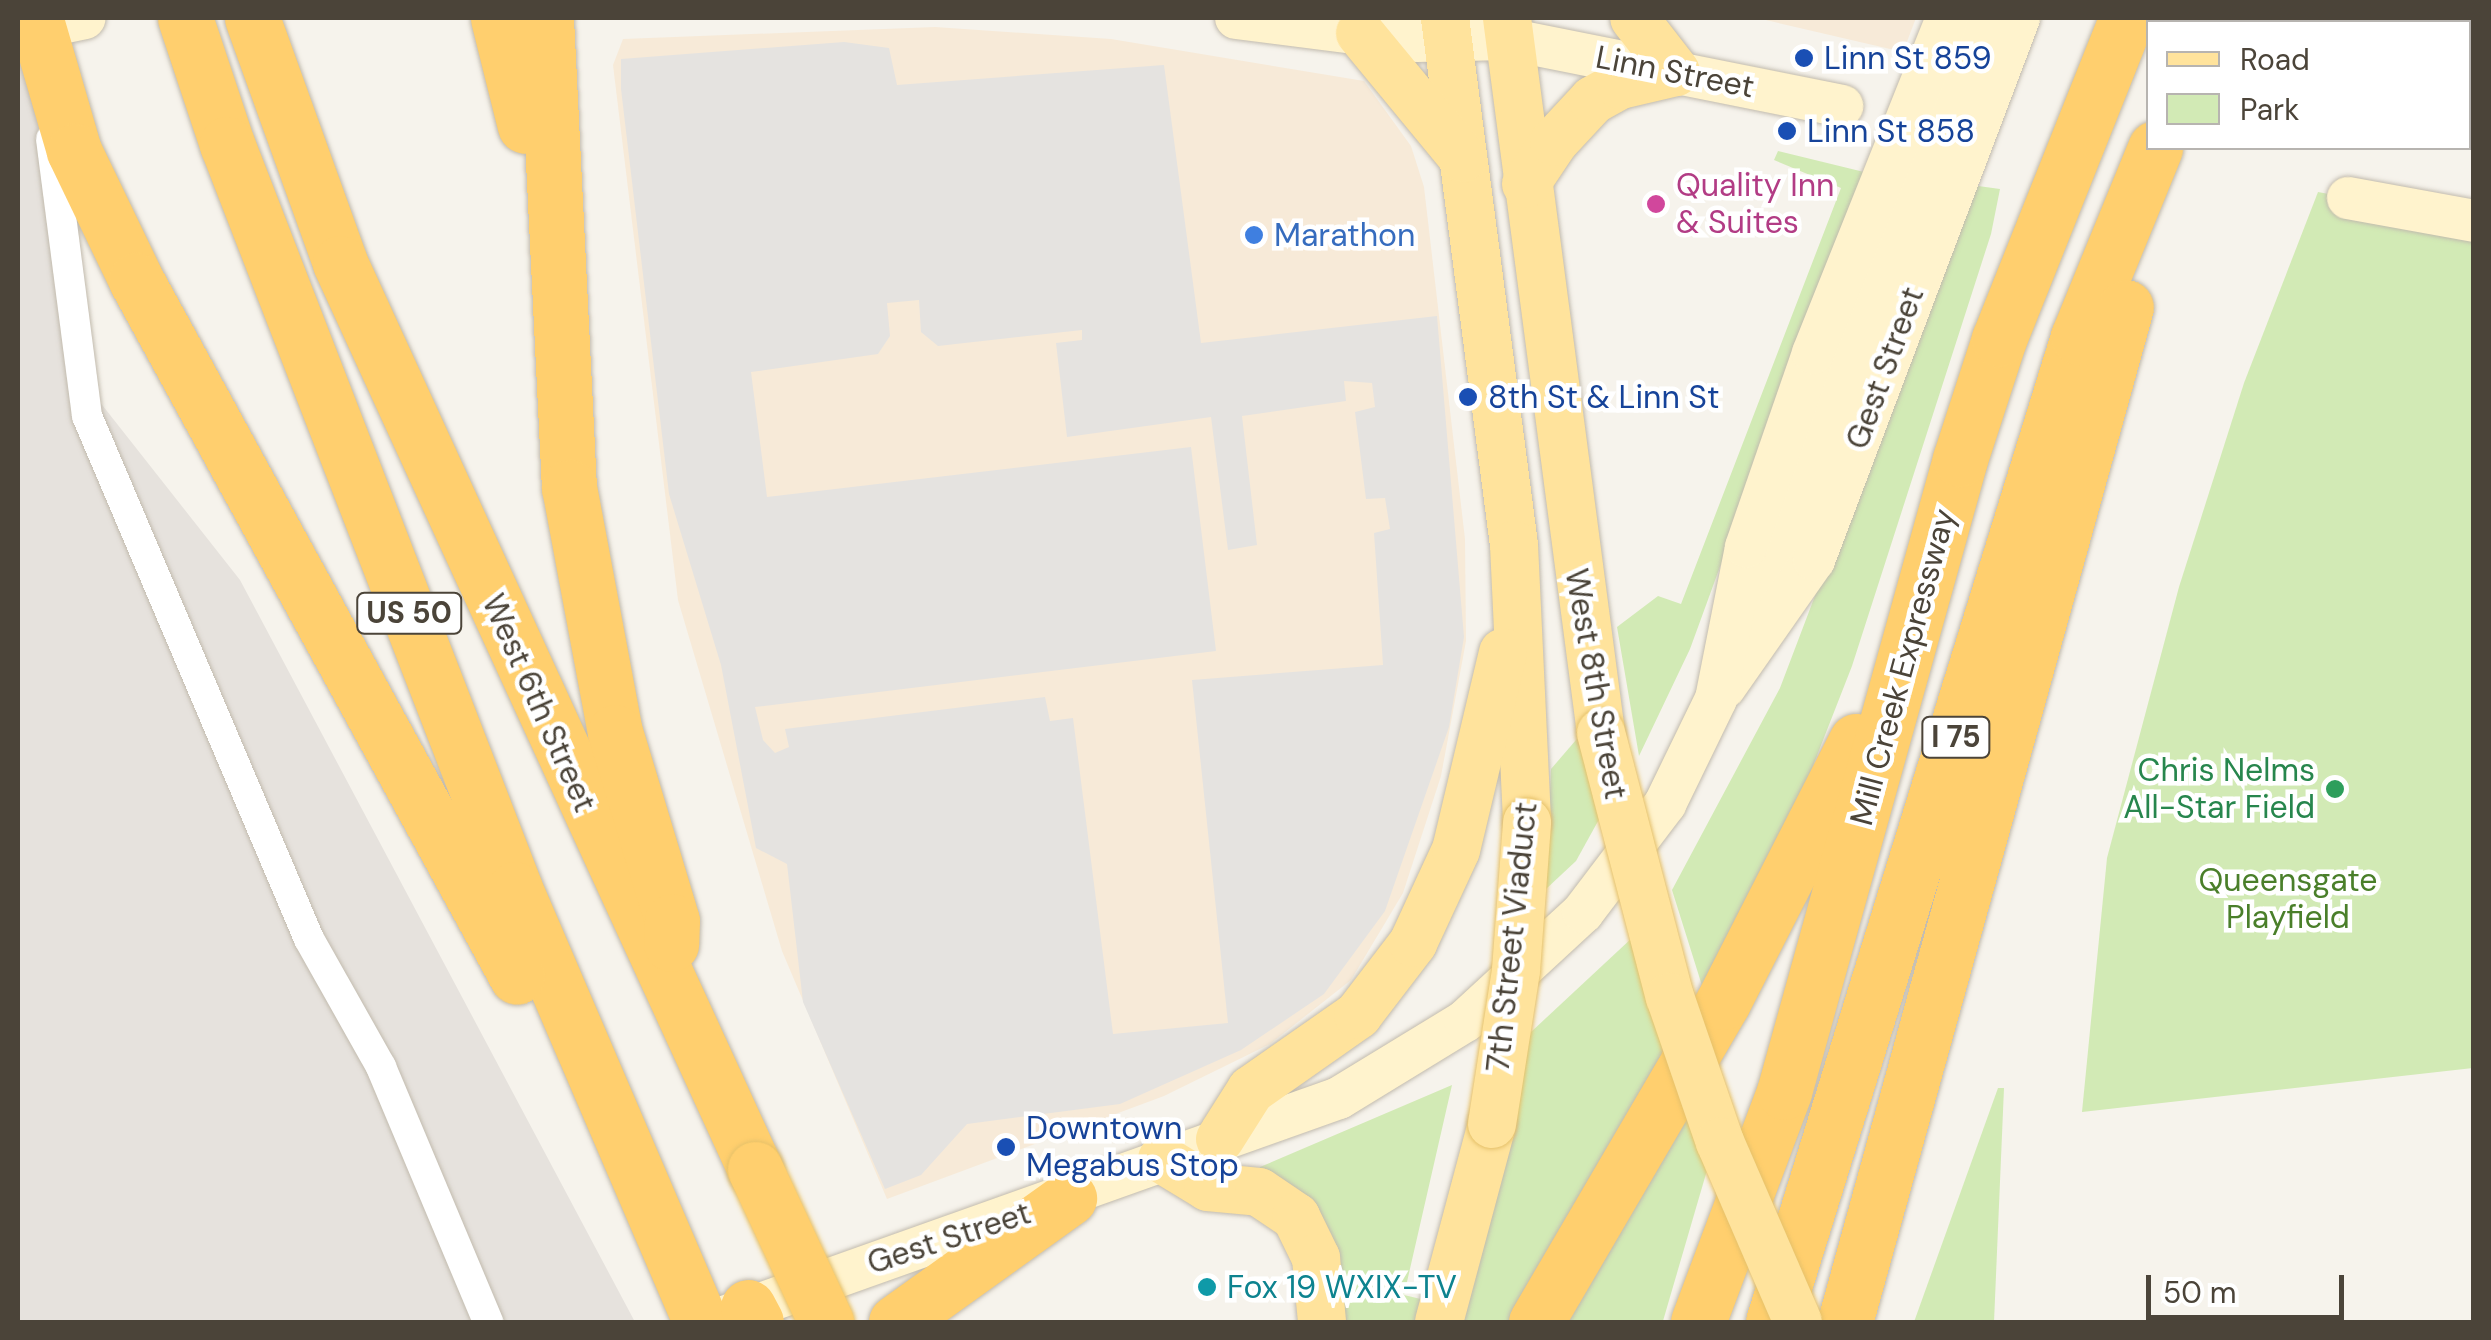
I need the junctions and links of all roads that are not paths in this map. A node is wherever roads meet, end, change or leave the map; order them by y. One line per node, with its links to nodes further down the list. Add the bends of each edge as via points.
1 (185, 18): 26 (highway, US 50, via 227,144)
2 (252, 18): 25 (highway, West 6th Street / US 50, via 340,263)
3 (498, 18): 18 (highway, via 524,125)
4 (546, 18): 18 (highway)
5 (1236, 18): 13 (street, Linn Street)
6 (1634, 18): 14 (main road)
7 (1947, 18): 24 (street, Gest Street, via 1813,353 1746,546)
8 (1985, 18): 24 (street)
9 (2019, 18): 24 (street, Gest Street, via 1814,560)
10 (2126, 18): 22 (highway, Mill Creek Expressway / I 75)
11 (47, 26): 26 (highway, via 74,151 136,280 558,1058); 32 (street, via 76,373 87,416 309,939 380,1067)
12 (1477, 27): 13 (street, Linn Street); 14 (street, Linn Street); 17 (main road); 19 (main road, West 8th Street)
13 (1360, 33): 17 (main road)
14 (1676, 72): 15 (street, Linn Street); 19 (main road, via 1620,85 1594,100)
15 (1842, 106)
16 (2152, 152): 40 (highway, Mill Creek Expressway / I 75, via 2078,337); 42 (highway, via 2146,233)
17 (1463, 158): 23 (main road)
18 (553, 182): 25 (highway, via 569,487 616,732 672,921)
19 (1526, 184): 41 (main road, West 8th Street, bridge, via 1601,733 1670,997 1720,1142)
20 (2348, 198): 21 (street)
21 (2474, 221)
22 (1960, 458): 27 (highway, Mill Creek Expressway / I 75); 37 (highway, via 1924,512 1854,746 1723,1002)
23 (1514, 545): 28 (main road, via 1488,727 1437,901 1358,1015 1250,1090); 36 (main road, 7th Street Viaduct, bridge, via 1527,822 1516,970 1492,1124)
24 (1716, 700): 28 (street, Gest Street, via 1690,762 1637,845 1532,966 1466,1021 1372,1080)
25 (669, 992): 33 (highway, West 6th Street / US 50, bridge)
26 (593, 1082): 31 (highway, US 50, via 651,1212)
27 (1784, 1092): 38 (highway, Mill Creek Expressway / I 75); 39 (highway)
28 (1220, 1139): 29 (street, Gest Street)
29 (1162, 1159): 30 (street, Gest Street); 35 (main road, via 1208,1187 1259,1192 1296,1217 1316,1258)
30 (1068, 1198): 31 (street, Gest Street); 34 (highway)
31 (728, 1319)
32 (488, 1322)
33 (826, 1322)
34 (896, 1322)
35 (1322, 1322)
36 (1439, 1322)
37 (1536, 1322)
38 (1698, 1322)
39 (1729, 1322)
40 (1773, 1322)
41 (1798, 1322)
42 (1844, 1322)

